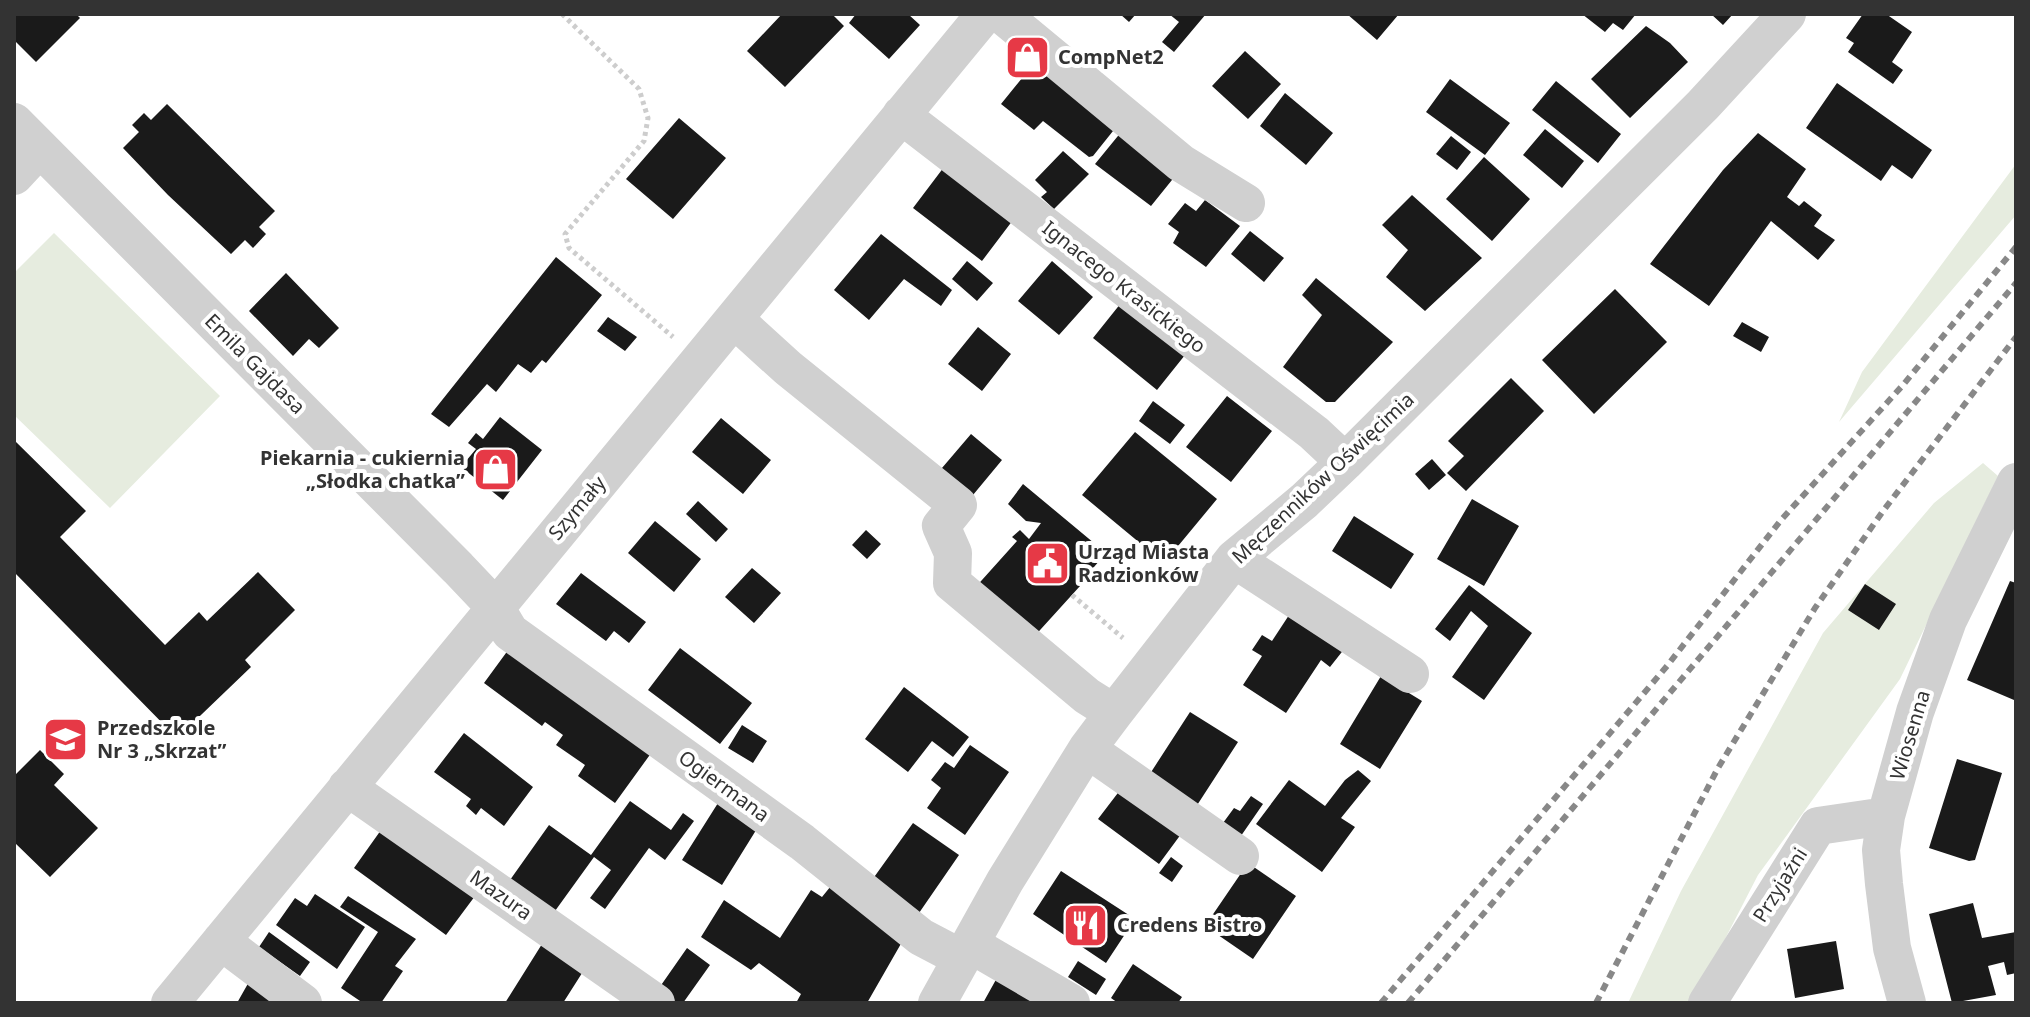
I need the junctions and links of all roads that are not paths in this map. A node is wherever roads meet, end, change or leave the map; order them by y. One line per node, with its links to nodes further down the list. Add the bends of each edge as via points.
1 (985, 14): 4 (street, Szymały)
2 (1001, 14): 7 (street, via 1181,163)
3 (1787, 14): 9 (street, Męczenników Oświęcimia, via 1703,105)
4 (901, 115): 8 (street, Szymały); 9 (street, Ignacego Krasickiego)
5 (27, 135): 6 (street); 12 (street, Emila Gajdasa)
6 (14, 176)
7 (1246, 203)
8 (734, 319): 12 (street, Szymały); 14 (street, via 958,505 941,526 953,553 952,583)
9 (1345, 462): 11 (street, Męczenników Oświęcimia)
10 (2016, 482): 17 (street, Wiosenna, via 1948,620)
11 (1234, 559): 13 (street); 14 (street, Męczenników Oświęcimia)
12 (495, 607): 16 (street, Szymały); 20 (street, Ogiermana, via 510,632 802,842 921,937)
13 (1410, 674)
14 (1114, 713): 15 (street, Męczenników Oświęcimia)
15 (1087, 749): 18 (street); 20 (street, Męczenników Oświęcimia)
16 (347, 787): 19 (street, Szymały); 23 (street, Mazura)
17 (1886, 816): 26 (street, Przyjaźni, via 1818,826); 27 (street, Wiosenna, via 1884,884 1892,948)
18 (1240, 856)
19 (221, 941): 21 (street, Szymały); 22 (street)
20 (966, 951): 24 (street, Męczenników Oświęcimia); 25 (street, Ogiermana)
21 (170, 1003)
22 (303, 1003)
23 (656, 1003)
24 (937, 1003)
25 (1071, 1003)
26 (1707, 1003)
27 (1907, 1003)

